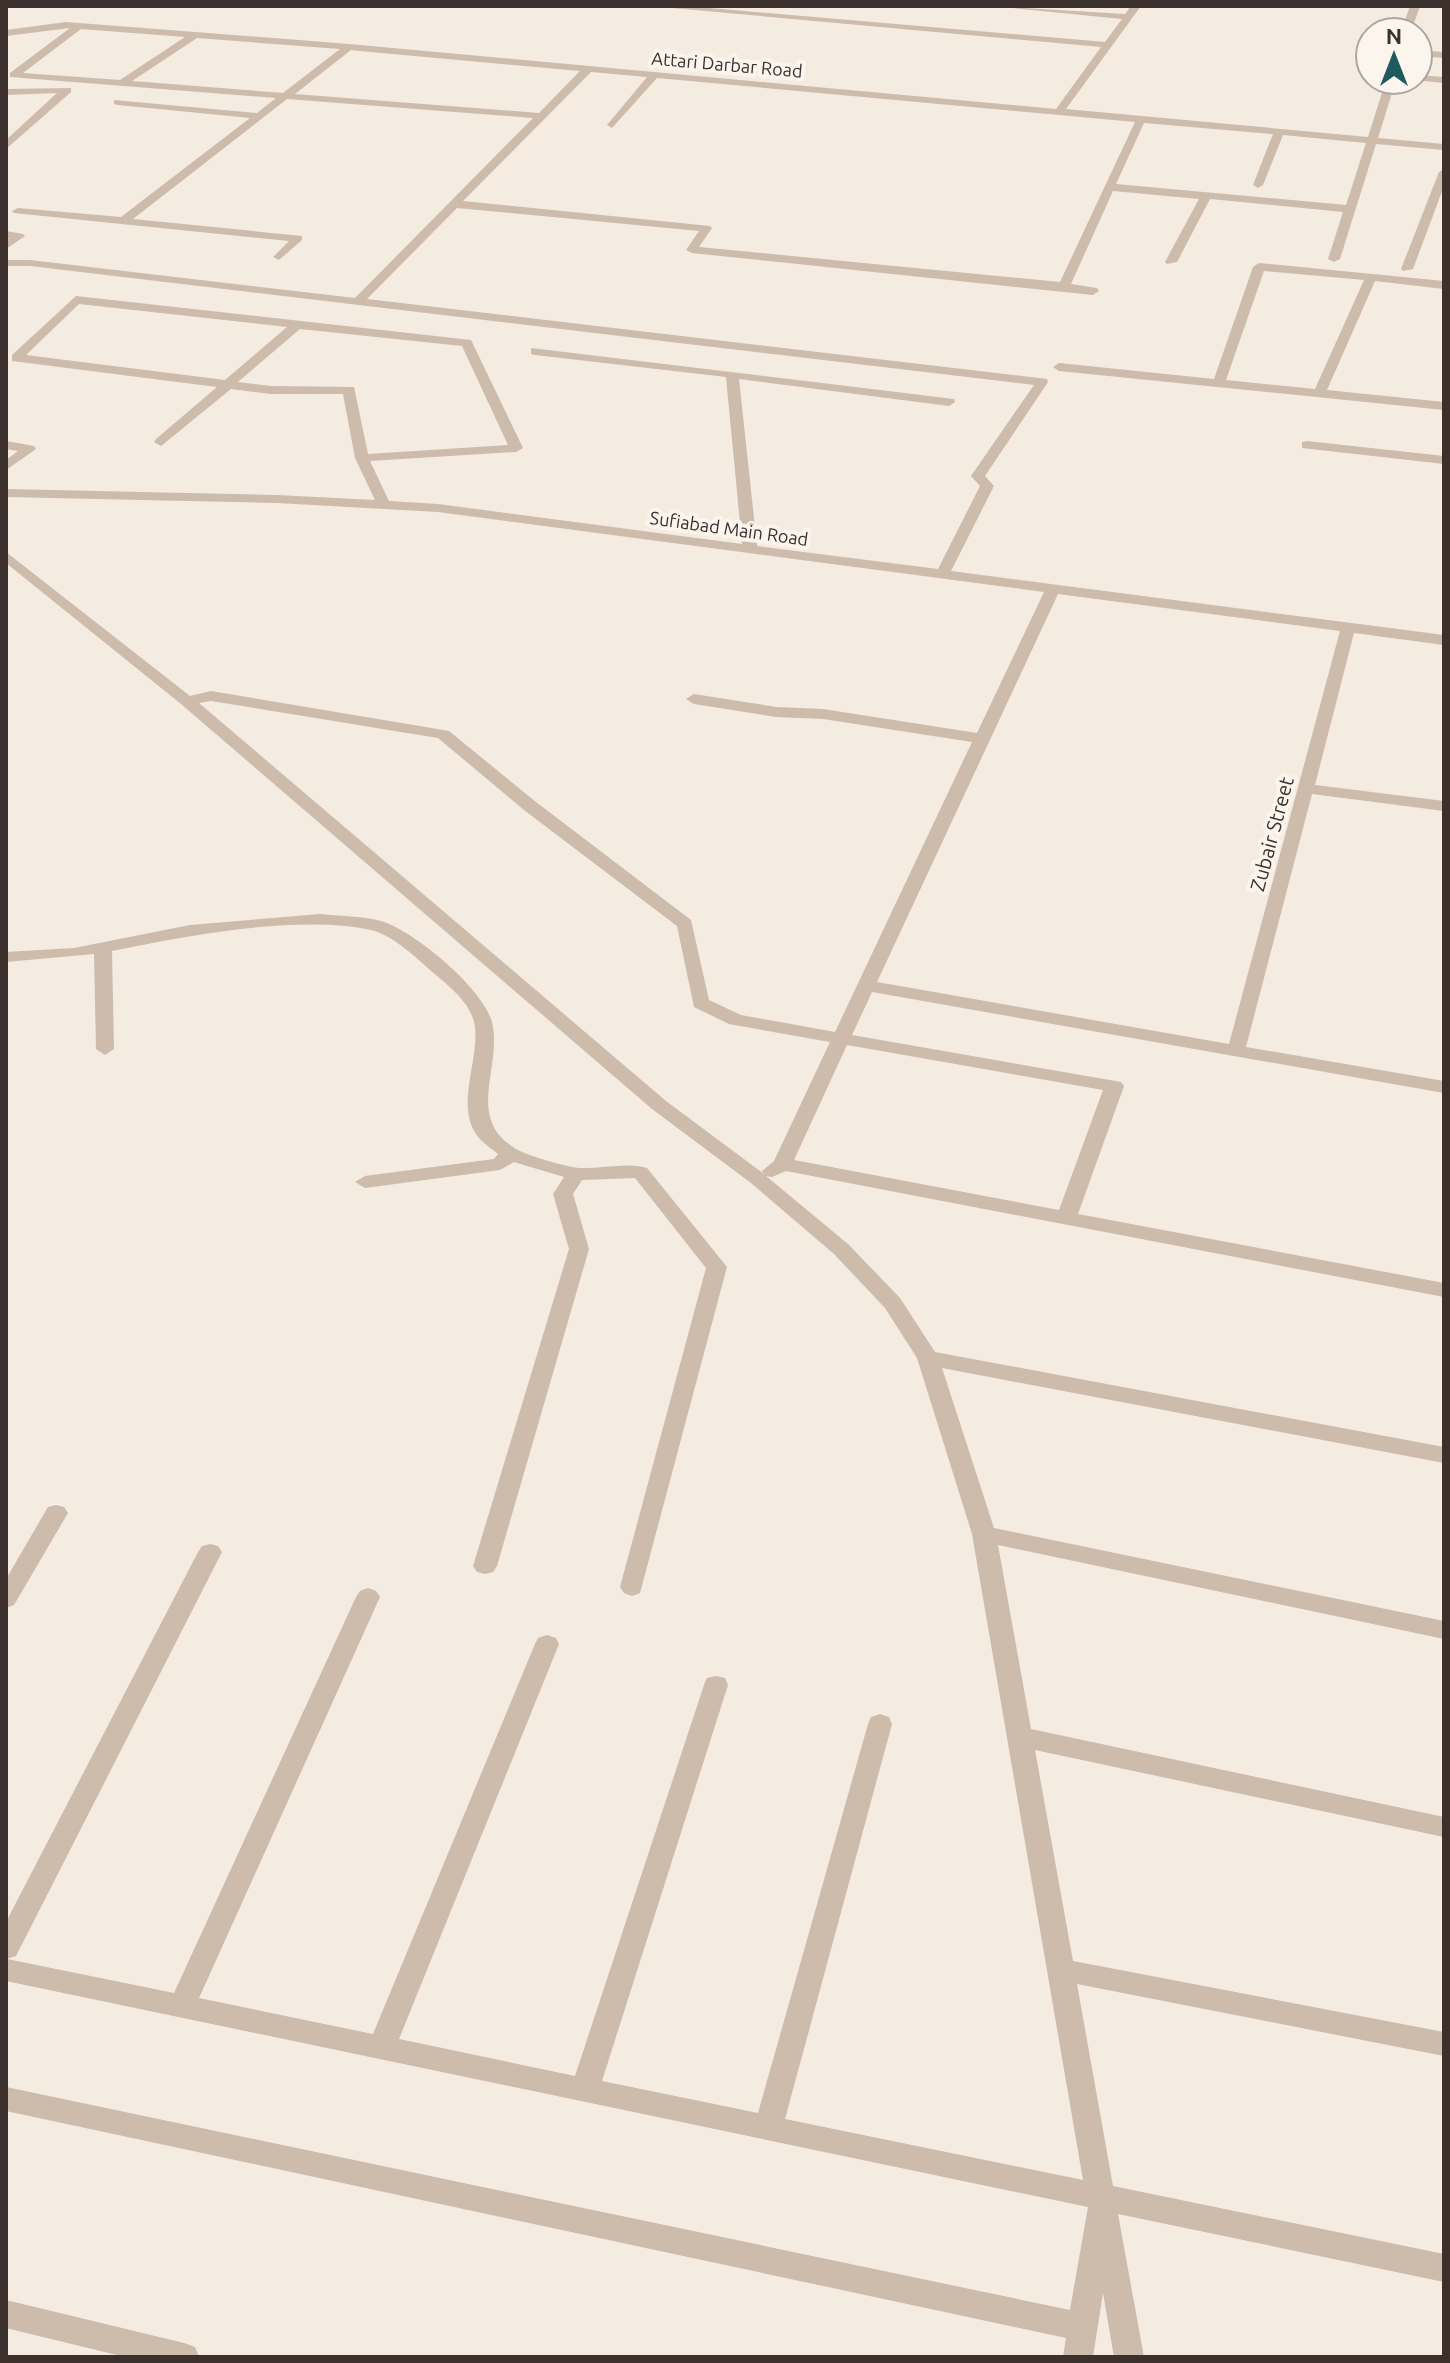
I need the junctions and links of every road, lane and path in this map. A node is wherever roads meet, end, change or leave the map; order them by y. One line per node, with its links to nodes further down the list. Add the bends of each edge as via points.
1 (655, 6): 8 (street)
2 (997, 6): 4 (street)
3 (1136, 6): 4 (street)
4 (1128, 17): 8 (street)
5 (79, 26): 6 (street, Attari Darbar Road); 7 (street, Attari Darbar Road); 12 (street, via 14,75)
6 (6, 33)
7 (195, 35): 9 (street, Attari Darbar Road); 12 (street)
8 (1107, 45): 17 (street)
9 (349, 47): 10 (street, Attari Darbar Road); 14 (street)
10 (589, 68): 11 (street, Attari Darbar Road); 19 (street)
11 (655, 74): 17 (street, Attari Darbar Road); 21 (street)
12 (123, 83): 14 (street)
13 (6, 92): 24 (street, via 67,90)
14 (287, 95): 18 (street); 19 (street)
15 (1386, 96): 23 (street)
16 (118, 102): 18 (street)
17 (1059, 112): 20 (street, Attari Darbar Road)
18 (260, 116): 33 (street)
19 (541, 116): 30 (street)
20 (1141, 119): 22 (street, Attari Darbar Road); 28 (street)
21 (612, 125)
22 (1279, 132): 23 (street, Attari Darbar Road); 27 (street)
23 (1374, 140): 25 (street, Attari Darbar Road); 31 (street)
24 (6, 146)
25 (1444, 147)
26 (1444, 172): 40 (street)
27 (1258, 185)
28 (1109, 187): 29 (street); 43 (street)
29 (1206, 196): 31 (street); 38 (street)
30 (455, 204): 43 (street, via 706,228 692,250); 45 (street)
31 (1351, 209): 37 (street)
32 (18, 211): 33 (street)
33 (123, 221): 36 (street, via 298,238)
34 (6, 234): 35 (street, via 19,236)
35 (6, 246)
36 (279, 257)
37 (1334, 259)
38 (1171, 262)
39 (6, 263): 45 (street)
40 (1407, 269)
41 (1371, 277): 42 (street); 50 (street, via 1259,267); 52 (street)
42 (1444, 285)
43 (1064, 286): 44 (street)
44 (1093, 291)
45 (357, 302): 65 (street, via 1042,382 978,476 987,486)
46 (297, 325): 51 (street); 51 (street, via 76,300 16,358); 58 (street, via 467,343 516,448)
47 (535, 351): 49 (street)
48 (1059, 367): 50 (street)
49 (732, 374): 53 (street); 63 (street)
50 (1219, 383): 52 (street)
51 (230, 385): 55 (street); 58 (street, via 349,390)
52 (1319, 394): 54 (street)
53 (949, 402)
54 (1444, 406)
55 (161, 442)
56 (6, 445): 60 (street, via 29,449)
57 (1307, 445): 59 (street)
58 (362, 458): 62 (street)
59 (1444, 460)
60 (6, 466)
61 (6, 493): 62 (street, Sufiabad Main Road)
62 (383, 503): 63 (street, Sufiabad Main Road)
63 (750, 550): 65 (street, Sufiabad Main Road)
64 (6, 556): 70 (street)
65 (942, 575): 66 (street, Sufiabad Main Road)
66 (1052, 590): 67 (street, Sufiabad Main Road); 71 (street)
67 (1348, 628): 68 (street, Sufiabad Main Road); 72 (street, Zubair Street)
68 (1444, 640)
69 (694, 699): 71 (street)
70 (187, 701): 77 (street, via 211,696 443,734 685,924 700,1003 736,1020); 84 (street, via 659,1105)
71 (982, 739): 76 (street)
72 (1308, 789): 73 (street); 79 (street, Zubair Street)
73 (1444, 806)
74 (103, 947): 75 (street); 78 (street); 81 (street, via 190,930 320,919 378,926 407,942 468,993 484,1023 477,1106 484,1132)
75 (6, 957)
76 (866, 986): 77 (street); 79 (street)
77 (842, 1038): 82 (street); 86 (street, via 1114,1086)
78 (105, 1049)
79 (1236, 1051): 80 (street)
80 (1444, 1087)
81 (510, 1154): 83 (street); 85 (street, via 500,1164)
82 (782, 1164): 84 (street); 86 (street)
83 (576, 1174): 93 (street, via 563,1194 579,1249); 94 (street, via 640,1172 717,1267)
84 (758, 1179): 88 (street, via 841,1249 893,1303)
85 (365, 1182)
86 (1066, 1219): 87 (street)
87 (1444, 1290)
88 (928, 1358): 89 (street); 91 (street)
89 (1444, 1455)
90 (56, 1513): 96 (street)
91 (984, 1534): 97 (street); 101 (street)
92 (210, 1552): 103 (street)
93 (485, 1566)
94 (632, 1587)
95 (368, 1597): 106 (street)
96 (6, 1599)
97 (1444, 1630)
98 (547, 1644): 108 (street)
99 (716, 1685): 109 (street)
100 (880, 1724): 111 (street)
101 (1021, 1737): 102 (street); 105 (street)
102 (1444, 1827)
103 (6, 1948)
104 (6, 1970): 106 (street)
105 (1062, 1970): 107 (street); 112 (street)
106 (182, 2005): 108 (street)
107 (1444, 2044)
108 (382, 2046): 109 (street)
109 (585, 2089): 111 (street)
110 (6, 2099): 115 (street)
111 (768, 2127): 112 (street)
112 (1102, 2195): 113 (street); 115 (street); 118 (street)
113 (1444, 2268)
114 (6, 2314): 116 (street)
115 (1082, 2327): 117 (street)
116 (184, 2357)
117 (1078, 2357)
118 (1129, 2357)

